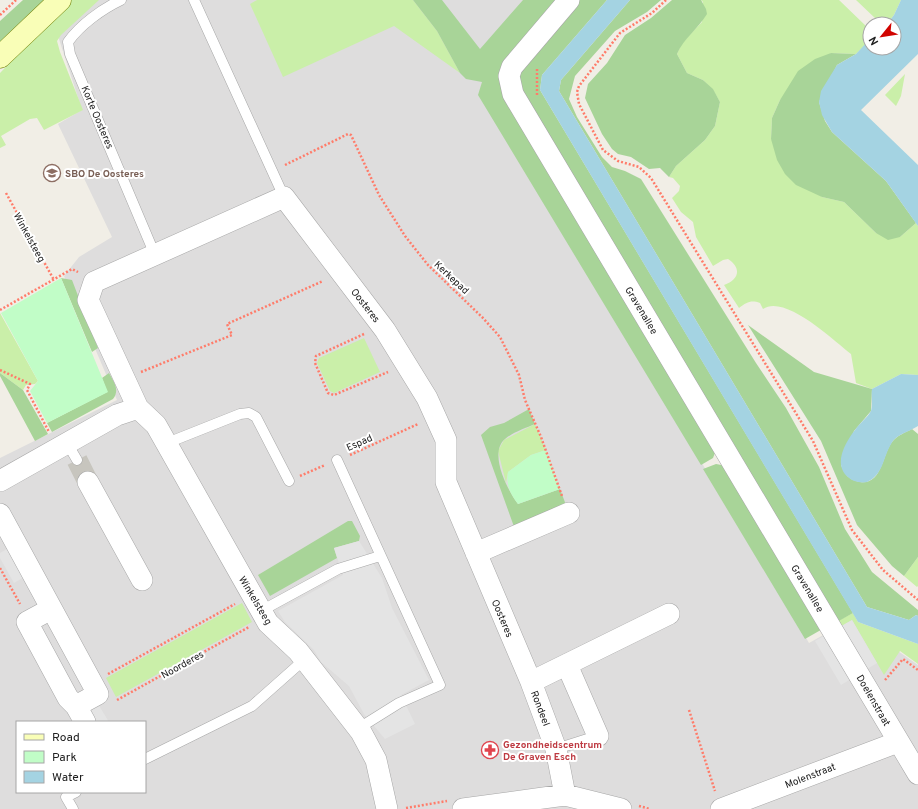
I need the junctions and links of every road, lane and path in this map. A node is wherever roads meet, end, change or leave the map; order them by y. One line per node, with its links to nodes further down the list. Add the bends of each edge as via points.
1 (16, 0): 7 (path)
2 (60, 0): 8 (main road)
3 (121, 0): 14 (lane, Korte Oosteres, via 110,5 75,32 68,42 70,54)
4 (194, 0): 11 (lane)
5 (569, 0): 43 (street, Gravenallee, via 512,67 509,76 513,94)
6 (666, 0): 37 (path, via 652,13 620,33 579,86 579,104 603,150 618,161 639,167 651,178 812,441 852,530 883,570)
7 (0, 15)
8 (0, 57)
9 (538, 67): 10 (path)
10 (538, 102)
11 (272, 171): 13 (lane); 31 (path, Kerkepad, via 348,134 351,135 379,195 410,243 428,265 500,337 519,375 525,400)
12 (6, 193): 16 (path, Winkelsteeg)
13 (284, 198): 14 (street); 15 (street, Oosteres)
14 (155, 255): 17 (street)
15 (341, 273): 19 (street, Oosteres); 22 (path, via 227,324 232,335)
16 (54, 280): 17 (path, via 72,269); 18 (path)
17 (94, 282): 22 (street, Winkelsteeg, via 88,300)
18 (0, 310)
19 (382, 326): 20 (street, Oosteres); 20 (path, via 316,356 315,363 328,393 334,395)
20 (406, 364): 24 (street, Oosteres)
21 (0, 370): 26 (path, via 30,384 27,390)
22 (124, 379): 23 (street, Winkelsteeg)
23 (138, 408): 25 (street, Winkelsteeg, via 156,425); 26 (street, via 117,415)
24 (435, 416): 27 (path, Espad); 33 (street, Oosteres, via 446,440 446,482)
25 (166, 443): 28 (lane, via 240,414 249,413 256,417); 40 (street, Winkelsteeg)
26 (67, 451): 29 (street)
27 (337, 460): 28 (path, Espad); 34 (lane)
28 (289, 481)
29 (0, 482)
30 (88, 482): 36 (street)
31 (569, 513): 33 (street)
32 (0, 514): 39 (street)
33 (476, 553): 47 (street, Oosteres)
34 (380, 556): 40 (lane, via 338,569); 52 (lane, via 440,685 399,703)
35 (0, 568): 42 (path)
36 (142, 580)
37 (918, 600)
38 (237, 603): 48 (path, via 103,677)
39 (50, 609): 42 (street); 48 (street)
40 (261, 611): 44 (street, Winkelsteeg, via 268,623); 48 (path, Noorderes, via 253,616 256,622 116,700)
41 (669, 614): 45 (street, Rondeel)
42 (30, 621): 51 (street, via 27,622 42,650 68,698)
43 (830, 626): 49 (street, Doelenstraat)
44 (304, 659): 52 (street, Winkelsteeg); 56 (lane, via 252,706)
45 (567, 664): 47 (street, Rondeel); 53 (street)
46 (918, 670): 49 (path, via 903,659 878,688)
47 (531, 682): 55 (street, Rondeel)
48 (103, 691): 51 (street)
49 (870, 692): 54 (street, Doelenstraat)
50 (690, 710): 60 (path)
51 (80, 714)
52 (358, 728): 62 (street, Winkelsteeg, via 376,760)
53 (601, 735): 55 (lane)
54 (898, 742): 57 (street, Doelenstraat); 60 (street, Molenstraat)
55 (556, 749): 59 (street, Rondeel)
56 (146, 759)
57 (918, 774)
58 (74, 793): 61 (lane, via 66,797)
59 (565, 795): 63 (street); 64 (street)
60 (719, 803)
61 (73, 809)
62 (387, 809)
63 (463, 809)
64 (622, 809)

